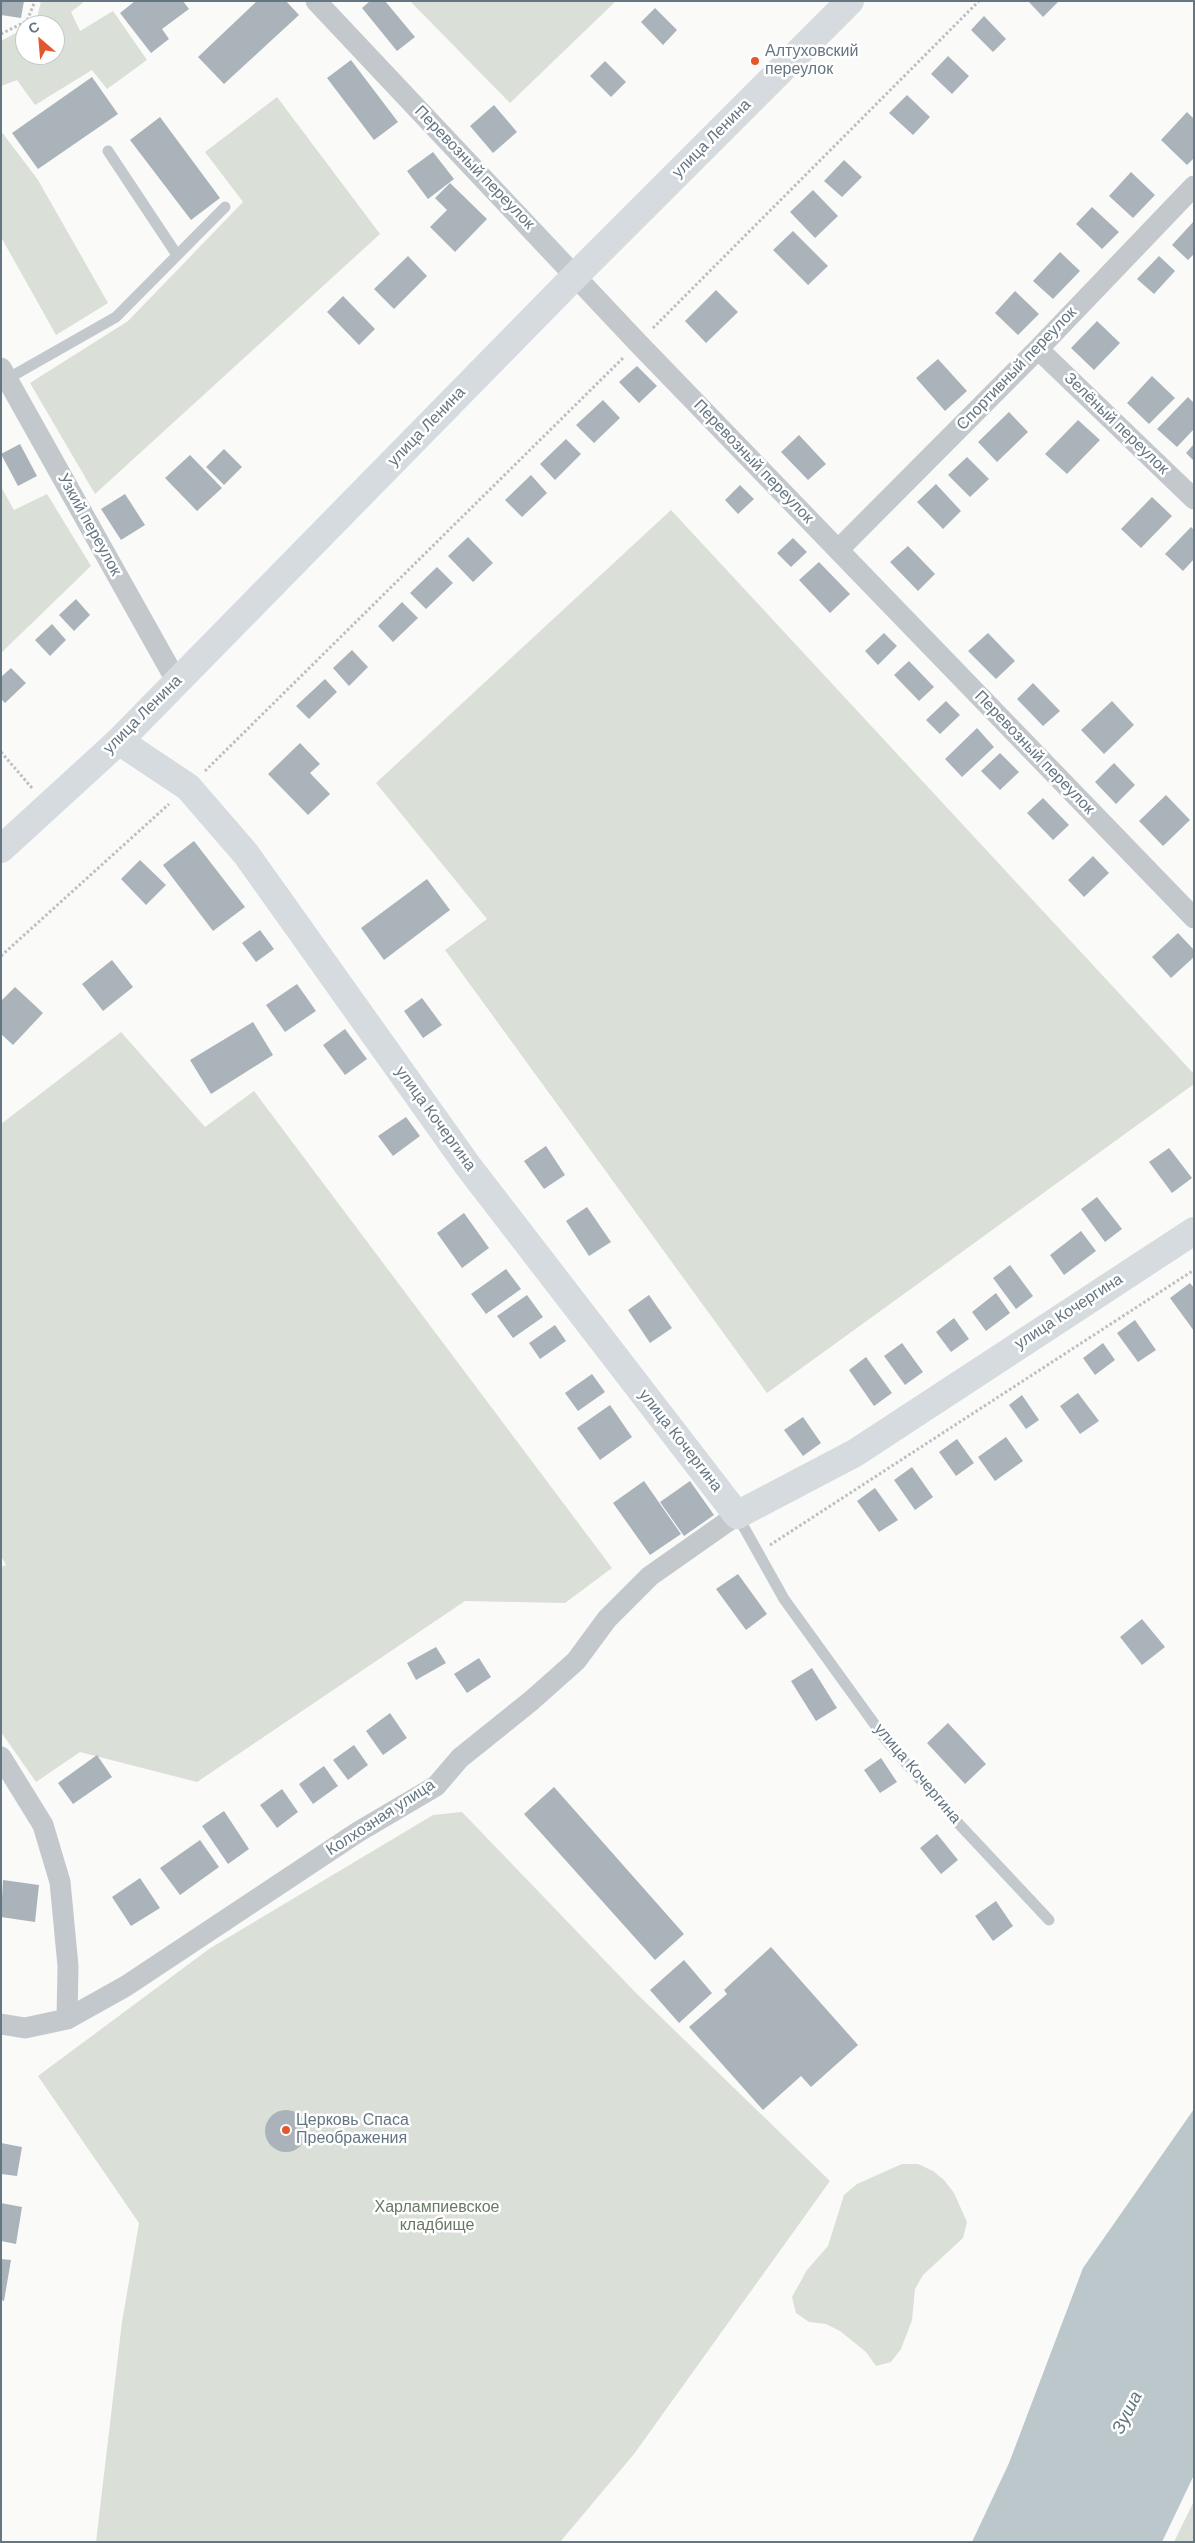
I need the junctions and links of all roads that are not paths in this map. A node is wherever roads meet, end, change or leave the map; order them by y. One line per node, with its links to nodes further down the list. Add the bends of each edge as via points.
1 (316, 1): 7 (street, Перевозный переулок)
2 (850, 1): 7 (main road, улица Ленина)
3 (108, 151): 6 (lane)
4 (1194, 186): 8 (street, Спортивный переулок)
5 (225, 207): 6 (lane)
6 (177, 255): 9 (lane, via 116,316)
7 (576, 275): 11 (street, Перевозный переулок); 12 (main road, улица Ленина)
8 (1038, 349): 10 (street, Зелёный переулок); 11 (street, Спортивный переулок)
9 (4, 373): 12 (street, Узкий переулок)
10 (1194, 499)
11 (838, 550): 15 (street, Перевозный переулок)
12 (176, 682): 13 (main road, улица Ленина)
13 (119, 741): 14 (main road, улица Ленина); 17 (main road, улица Кочергина, via 188,786 246,854 468,1166)
14 (1, 849)
15 (1194, 918)
16 (1194, 1231): 17 (main road, улица Кочергина, via 855,1453)
17 (737, 1515): 19 (lane, улица Кочергина, via 784,1599 886,1740 958,1824); 20 (street, Колхозная улица, via 650,1576 607,1619 576,1661 531,1702 460,1758 436,1786 358,1832 126,1986)
18 (1, 1757): 20 (street, via 43,1825 60,1882 68,1966)
19 (1049, 1920)
20 (67, 2019): 21 (street, Колхозная улица, via 25,2028)
21 (1, 2024)

